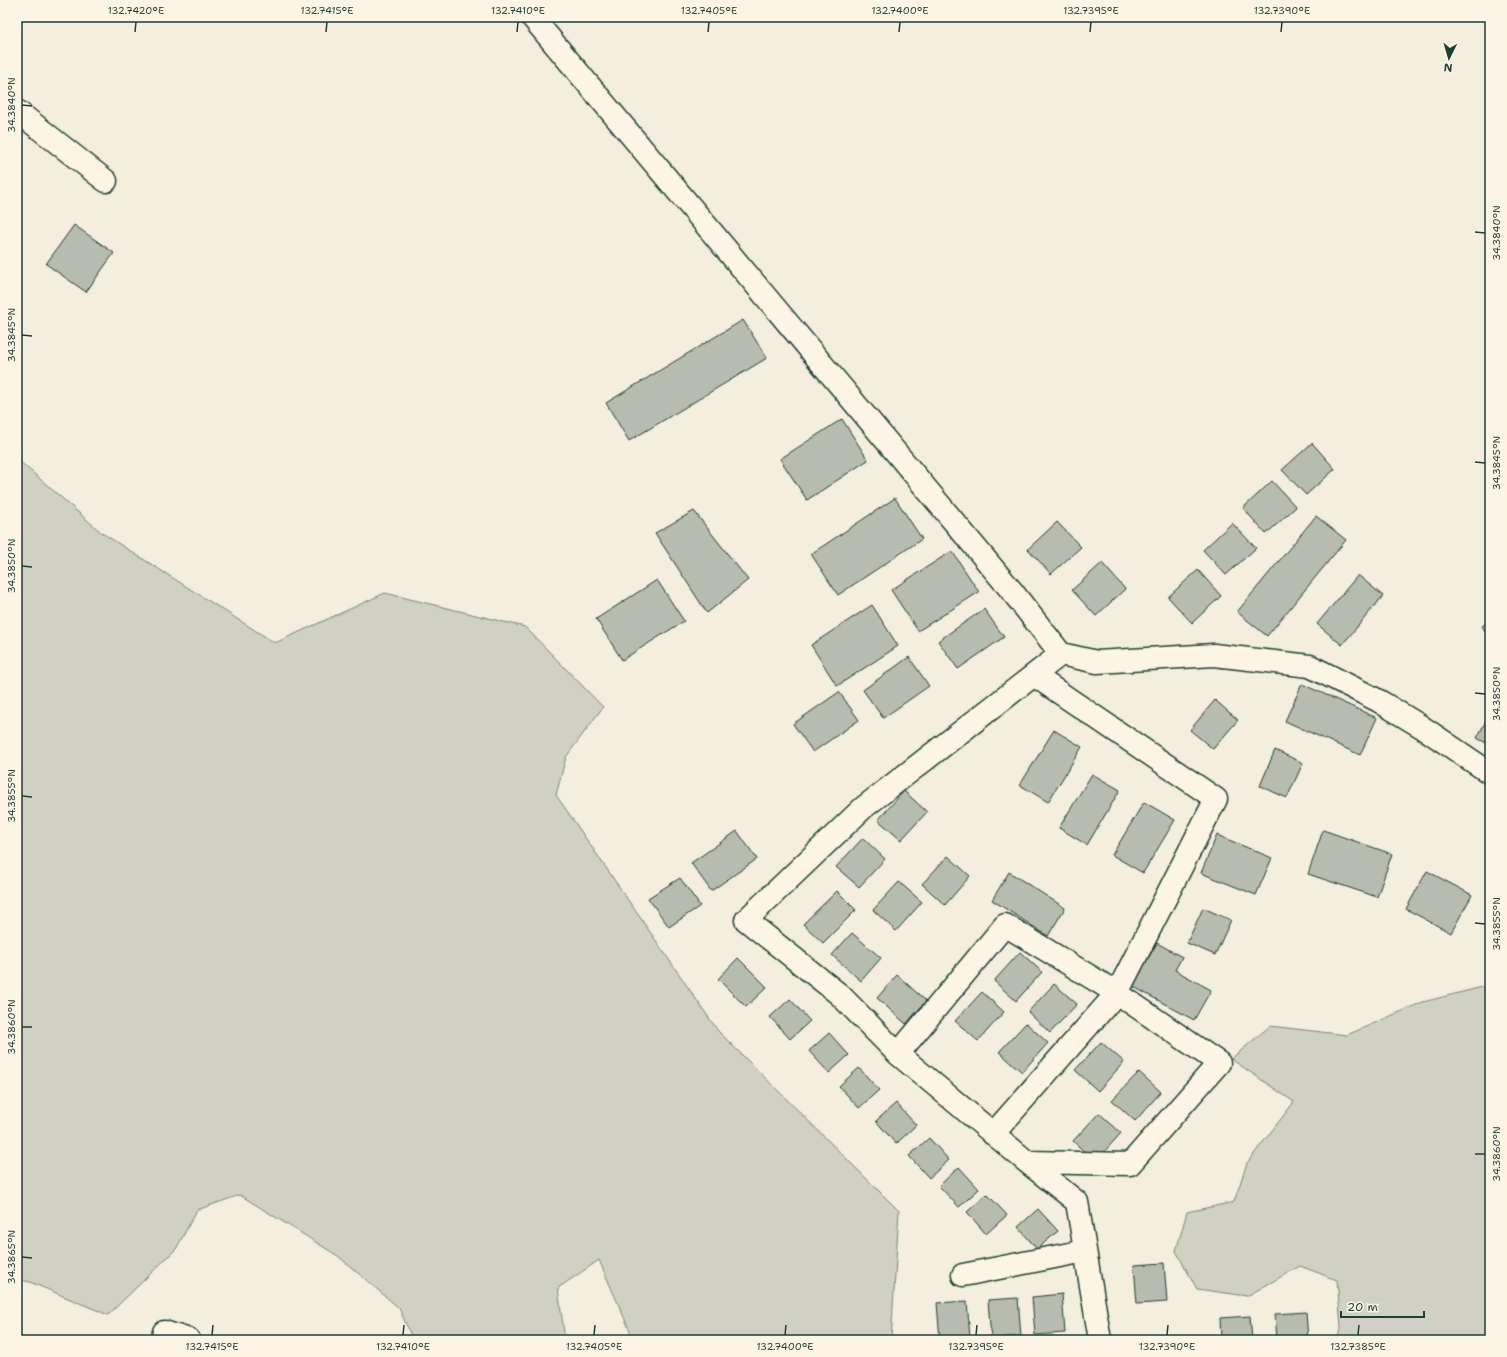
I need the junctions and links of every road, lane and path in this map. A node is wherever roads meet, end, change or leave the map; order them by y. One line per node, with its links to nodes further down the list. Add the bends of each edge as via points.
1 (532, 17): 4 (street, via 1012,590)
2 (17, 111): 3 (street)
3 (106, 181)
4 (1061, 654): 5 (street); 6 (street, via 1097,662 1214,655 1310,666 1379,701)
5 (1034, 676): 7 (street, via 1216,799); 8 (street, via 863,808 746,920 840,995)
6 (1490, 774)
7 (1117, 993): 8 (street, via 1005,925); 9 (street); 10 (street, via 1219,1064 1130,1164)
8 (898, 1054): 9 (street)
9 (993, 1134): 10 (street)
10 (1027, 1162): 11 (street, via 1077,1202)
11 (1085, 1251): 12 (street); 15 (street)
12 (963, 1275)
13 (162, 1340): 14 (street, via 164,1332)
14 (189, 1340)
15 (1100, 1340)

